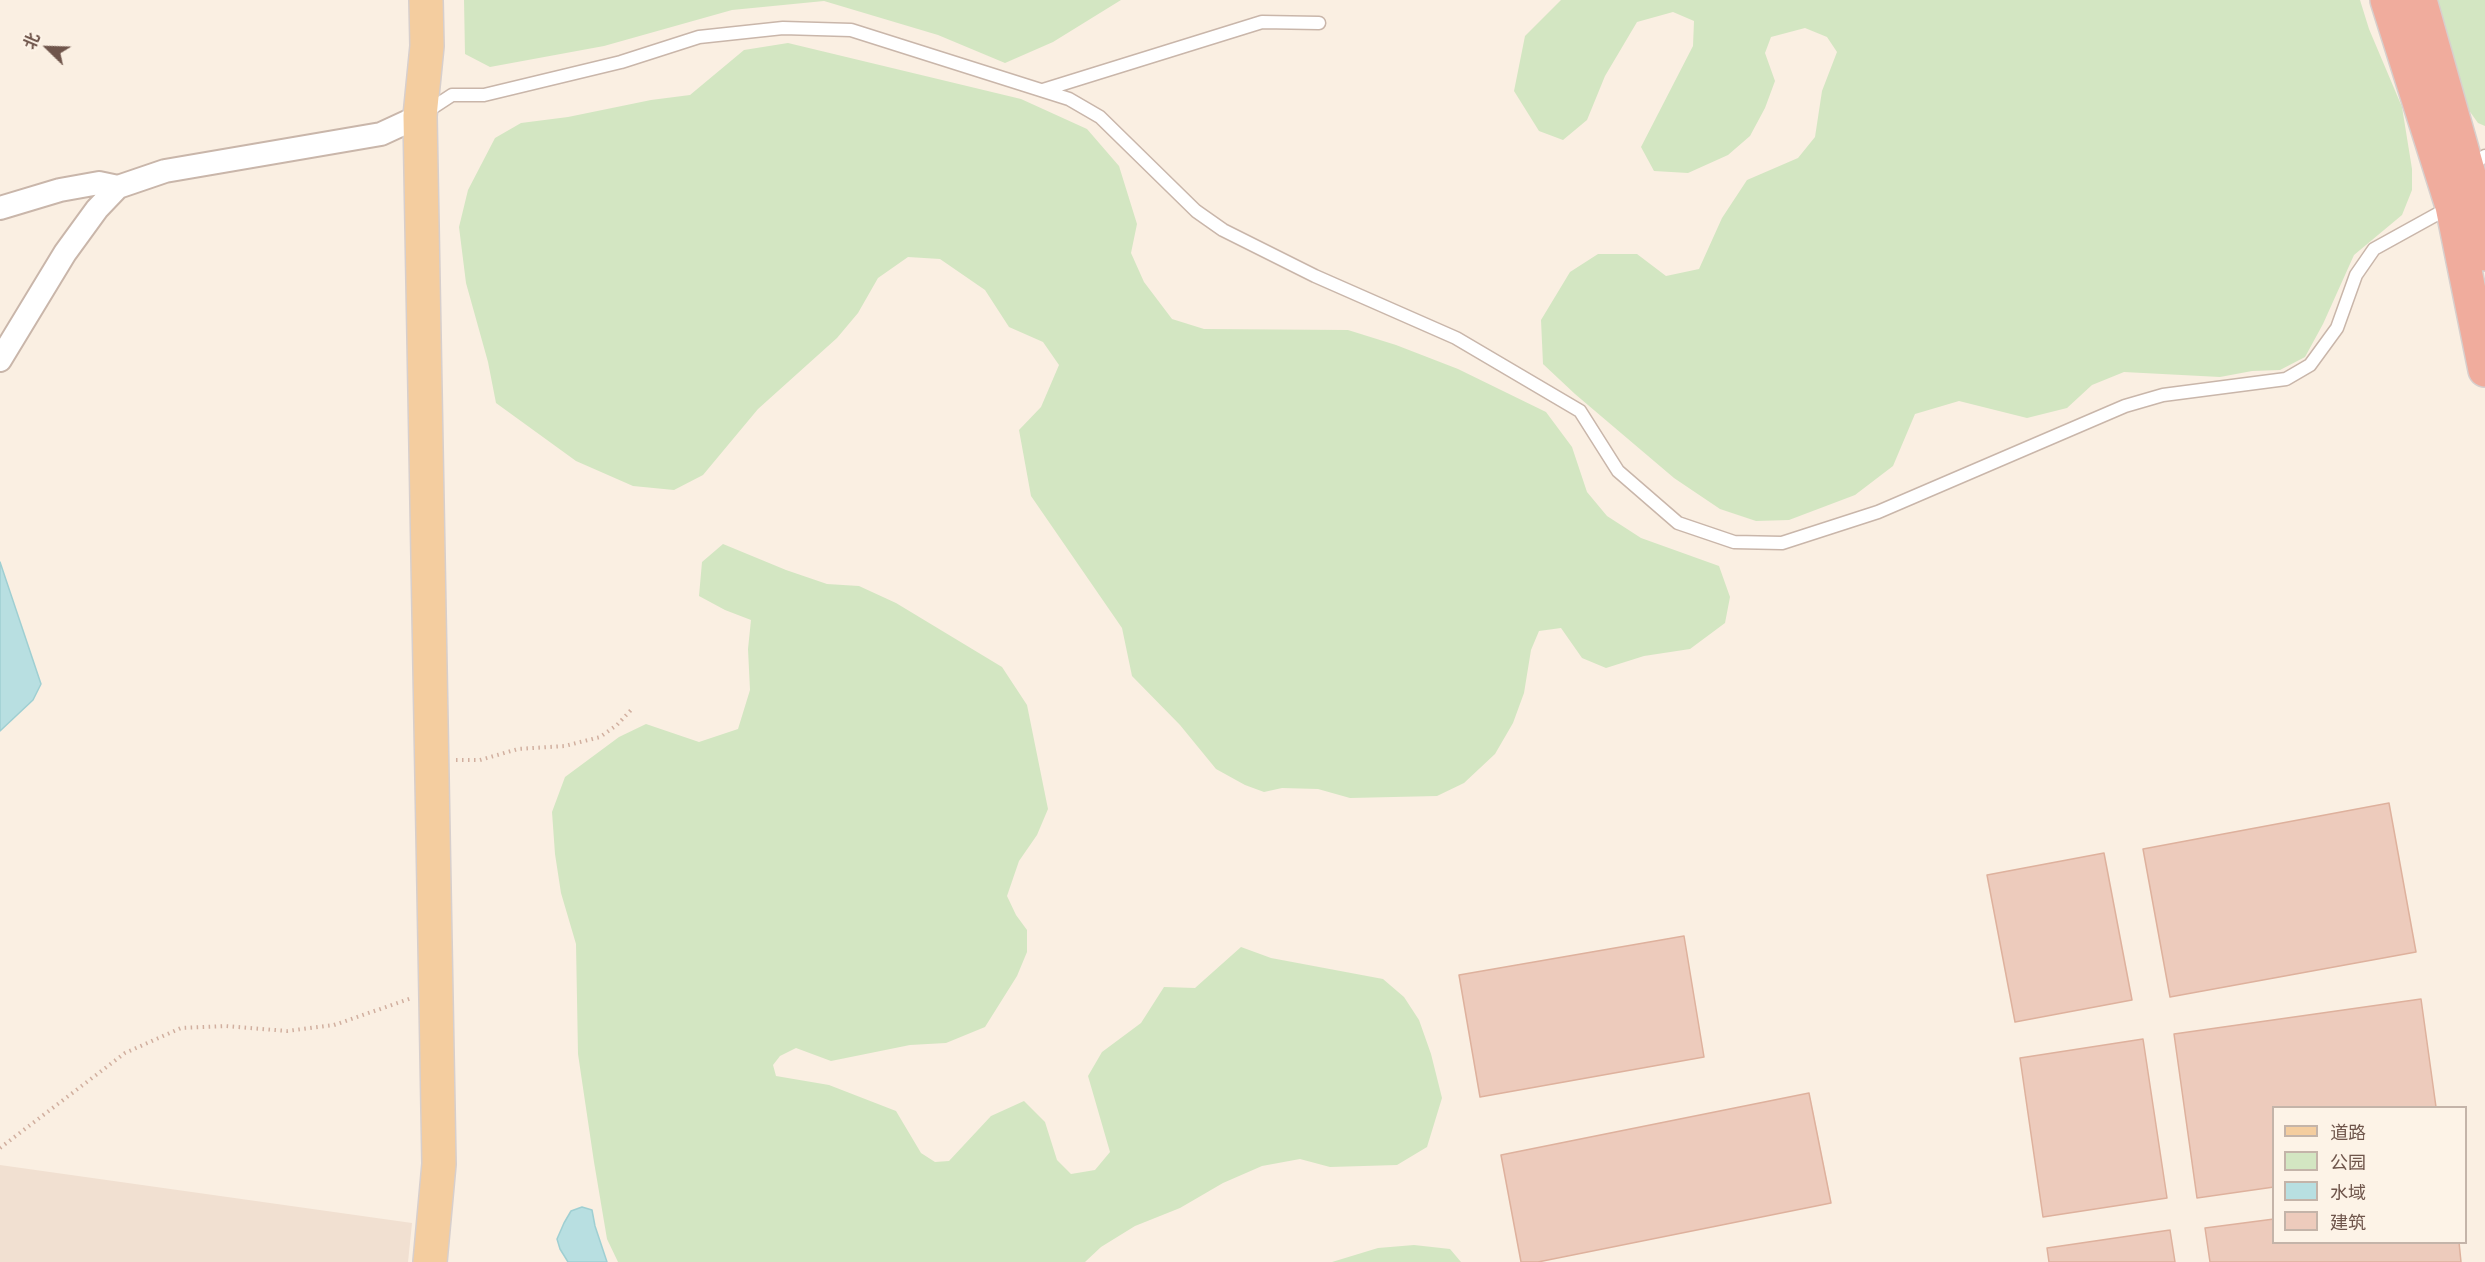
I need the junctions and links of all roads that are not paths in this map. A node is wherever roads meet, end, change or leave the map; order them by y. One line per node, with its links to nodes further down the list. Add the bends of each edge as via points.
1 (426, 0): 6 (main road, via 428,46)
2 (2387, 0): 7 (highway)
3 (2420, 0): 7 (highway)
4 (1319, 23): 5 (lane, via 1262,22)
5 (1043, 90): 6 (lane, via 850,30 783,28 699,37 621,62 484,95 452,95); 7 (lane, via 1100,117 1196,211 1223,230 1315,276 1456,338 1580,411 1618,471 1678,523 1734,542 1782,543 1878,512 2125,406 2163,395 2286,379 2310,365 2337,328 2356,275 2374,249)
6 (420, 116): 8 (street, via 381,134 165,171); 13 (main road, via 438,1164)
7 (2469, 181): 10 (highway); 12 (highway)
8 (118, 187): 9 (street, via 99,183); 11 (street, via 65,253)
9 (0, 208)
10 (2485, 255)
11 (0, 360)
12 (2485, 370)
13 (430, 1262)

